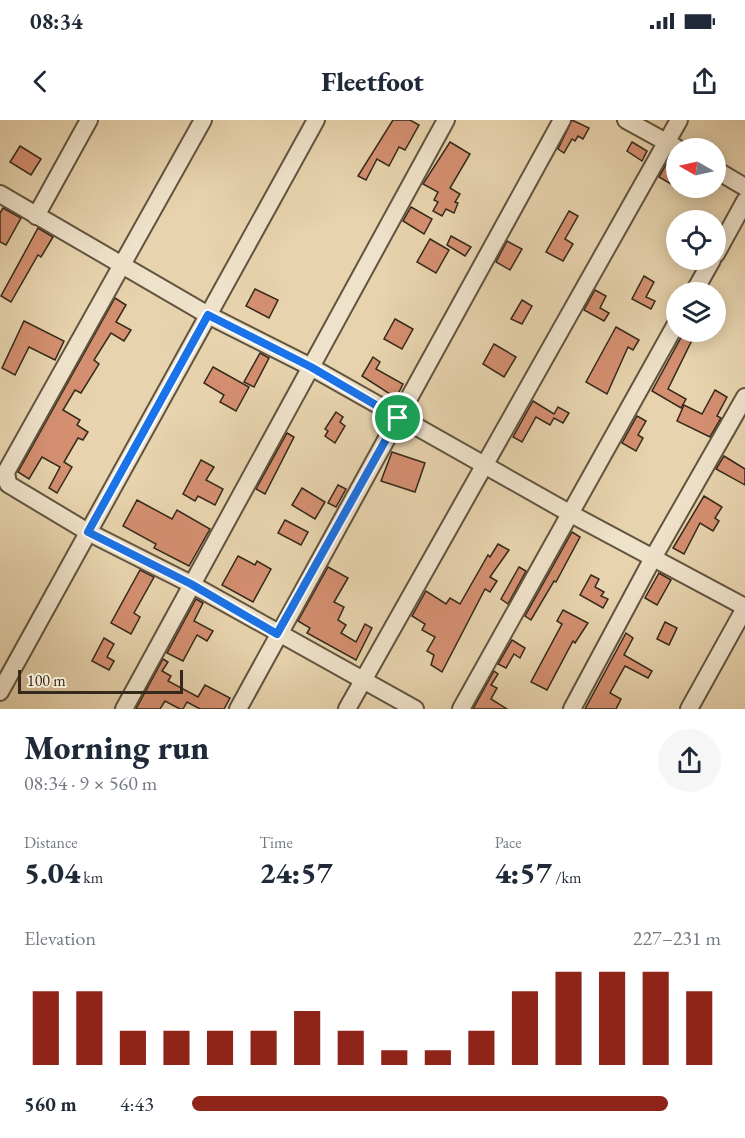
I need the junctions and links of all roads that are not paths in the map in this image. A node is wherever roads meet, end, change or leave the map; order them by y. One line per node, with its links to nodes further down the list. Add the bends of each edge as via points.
1 (89, 120): 15 (street)
2 (203, 120): 17 (street)
3 (316, 120): 18 (street)
4 (446, 120): 20 (street)
5 (562, 120): 22 (street)
6 (626, 120): 9 (street)
7 (679, 120): 8 (street)
8 (674, 138)
9 (666, 142)
10 (666, 155): 23 (street)
11 (726, 176): 12 (street)
12 (745, 187)
13 (0, 194): 15 (street)
14 (745, 201): 16 (street)
15 (36, 216): 17 (street)
16 (726, 236)
17 (122, 266): 18 (street); 25 (street, via 6,471 8,484)
18 (208, 315): 20 (street); 25 (street)
19 (666, 342): 24 (street)
20 (311, 367): 22 (street); 27 (street)
21 (745, 397): 26 (street)
22 (398, 418): 23 (street); 29 (street)
23 (484, 465): 24 (street); 30 (street)
24 (571, 514): 26 (street); 36 (street)
25 (88, 532): 27 (street); 31 (street)
26 (653, 558): 28 (street); 37 (street)
27 (191, 584): 29 (street); 32 (street)
28 (745, 607): 38 (street)
29 (277, 634): 30 (street); 33 (street)
30 (362, 681): 34 (street); 35 (street)
31 (0, 693)
32 (124, 709)
33 (238, 709)
34 (347, 709)
35 (415, 709)
36 (461, 709)
37 (572, 709)
38 (688, 709)

